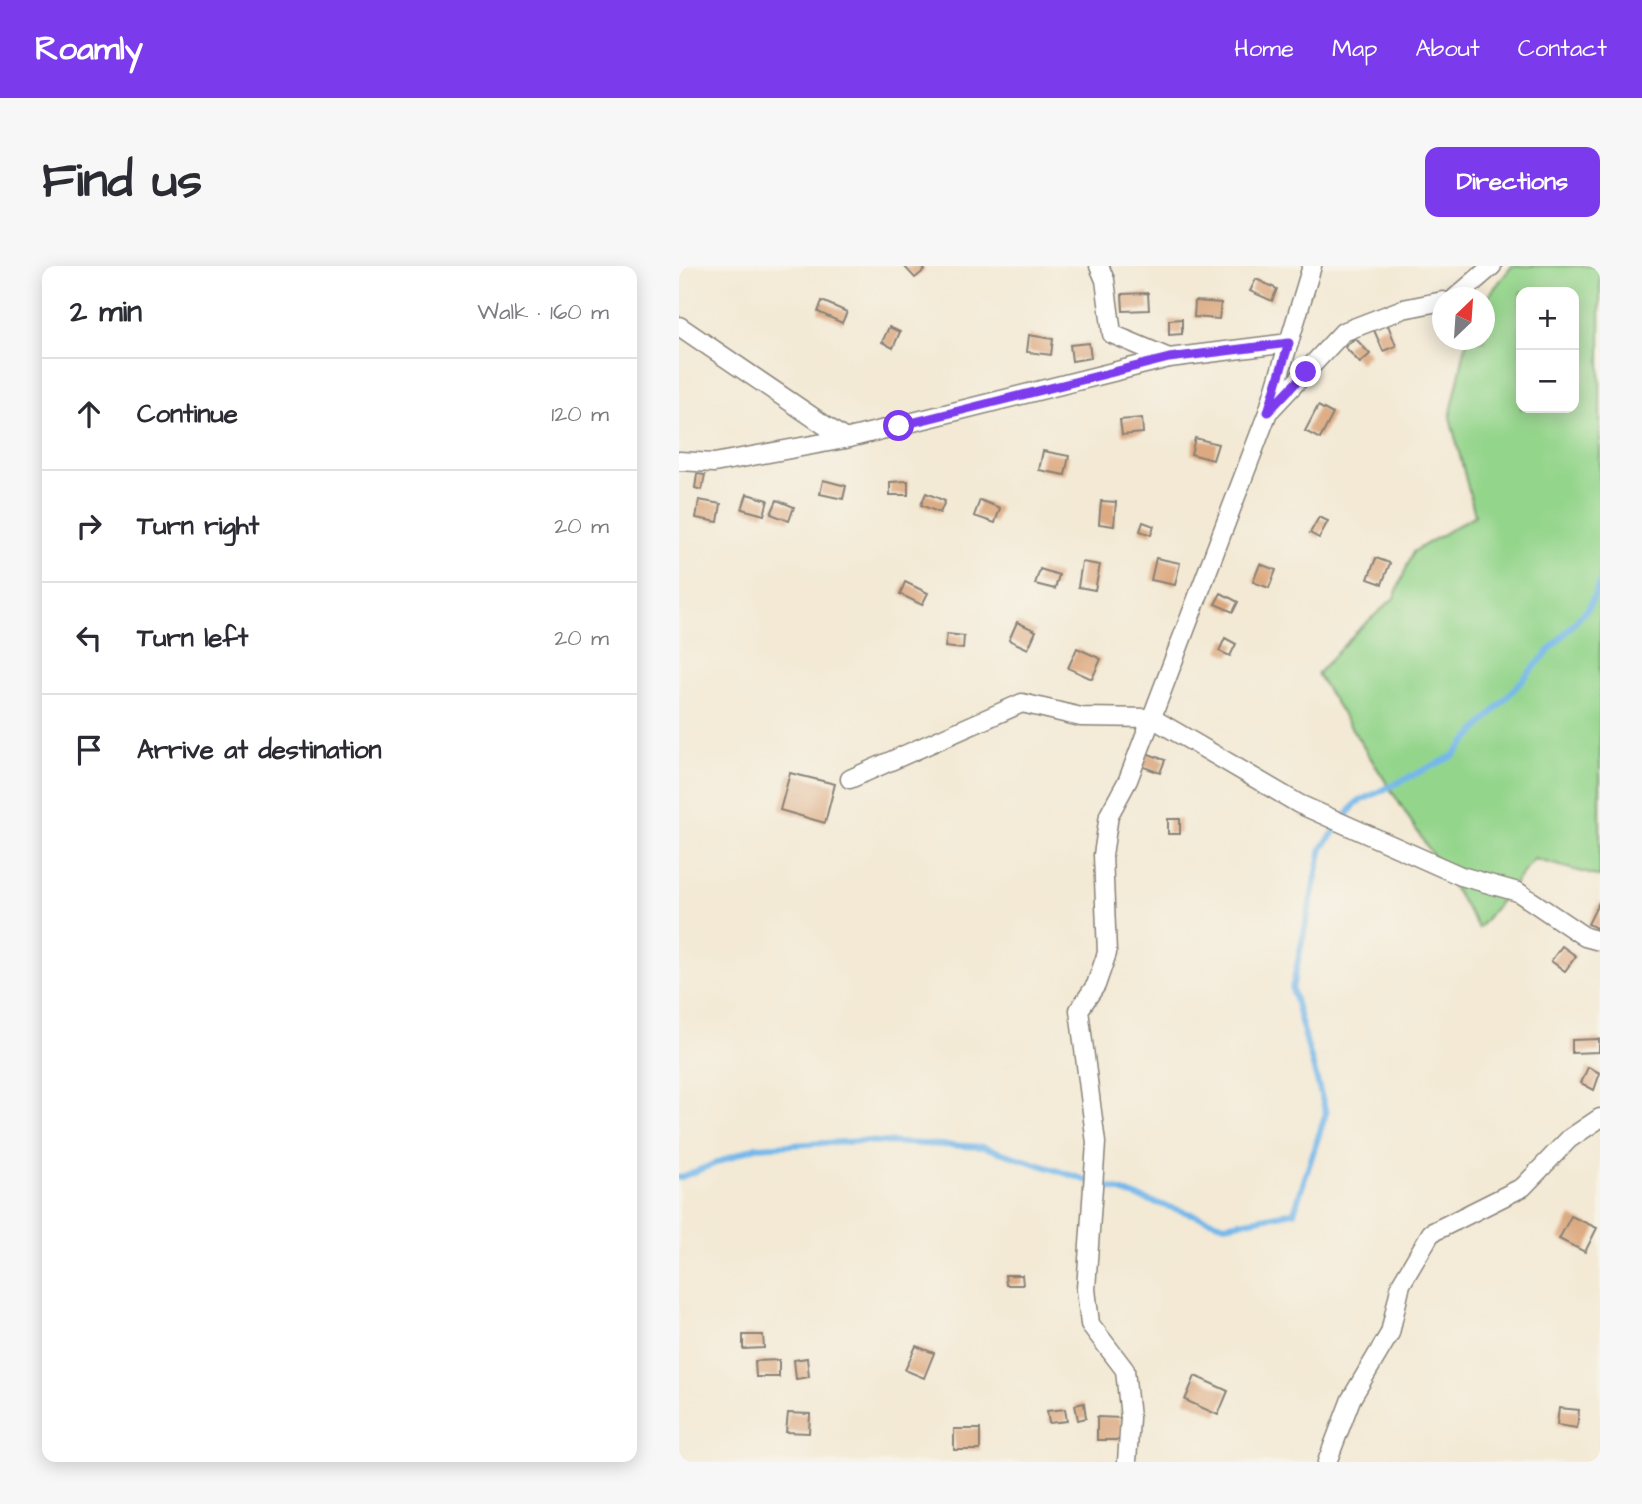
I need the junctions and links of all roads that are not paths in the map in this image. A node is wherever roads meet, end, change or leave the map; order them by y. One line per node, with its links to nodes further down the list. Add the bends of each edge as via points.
1 (1099, 266): 8 (street, via 1112,334)
2 (1312, 266): 7 (street)
3 (1492, 266): 4 (street)
4 (1468, 287)
5 (1432, 303): 9 (street, via 1343,332)
6 (679, 326): 10 (street)
7 (1289, 343): 8 (street); 9 (street)
8 (1169, 358): 10 (street)
9 (1268, 412): 12 (street)
10 (845, 439): 11 (street, via 714,463)
11 (679, 461)
12 (1152, 718): 13 (street, via 1081,717 1022,703); 14 (street, via 1299,804 1461,876 1518,892 1585,937); 16 (street, via 1109,815 1103,855 1107,953 1096,985 1079,1010 1096,1143 1086,1289 1090,1324 1125,1370 1130,1418)
13 (850, 779)
14 (1600, 941)
15 (1600, 1118): 17 (street, via 1569,1139 1523,1187 1431,1233 1401,1284 1390,1333 1351,1399)
16 (1127, 1462)
17 (1327, 1462)

